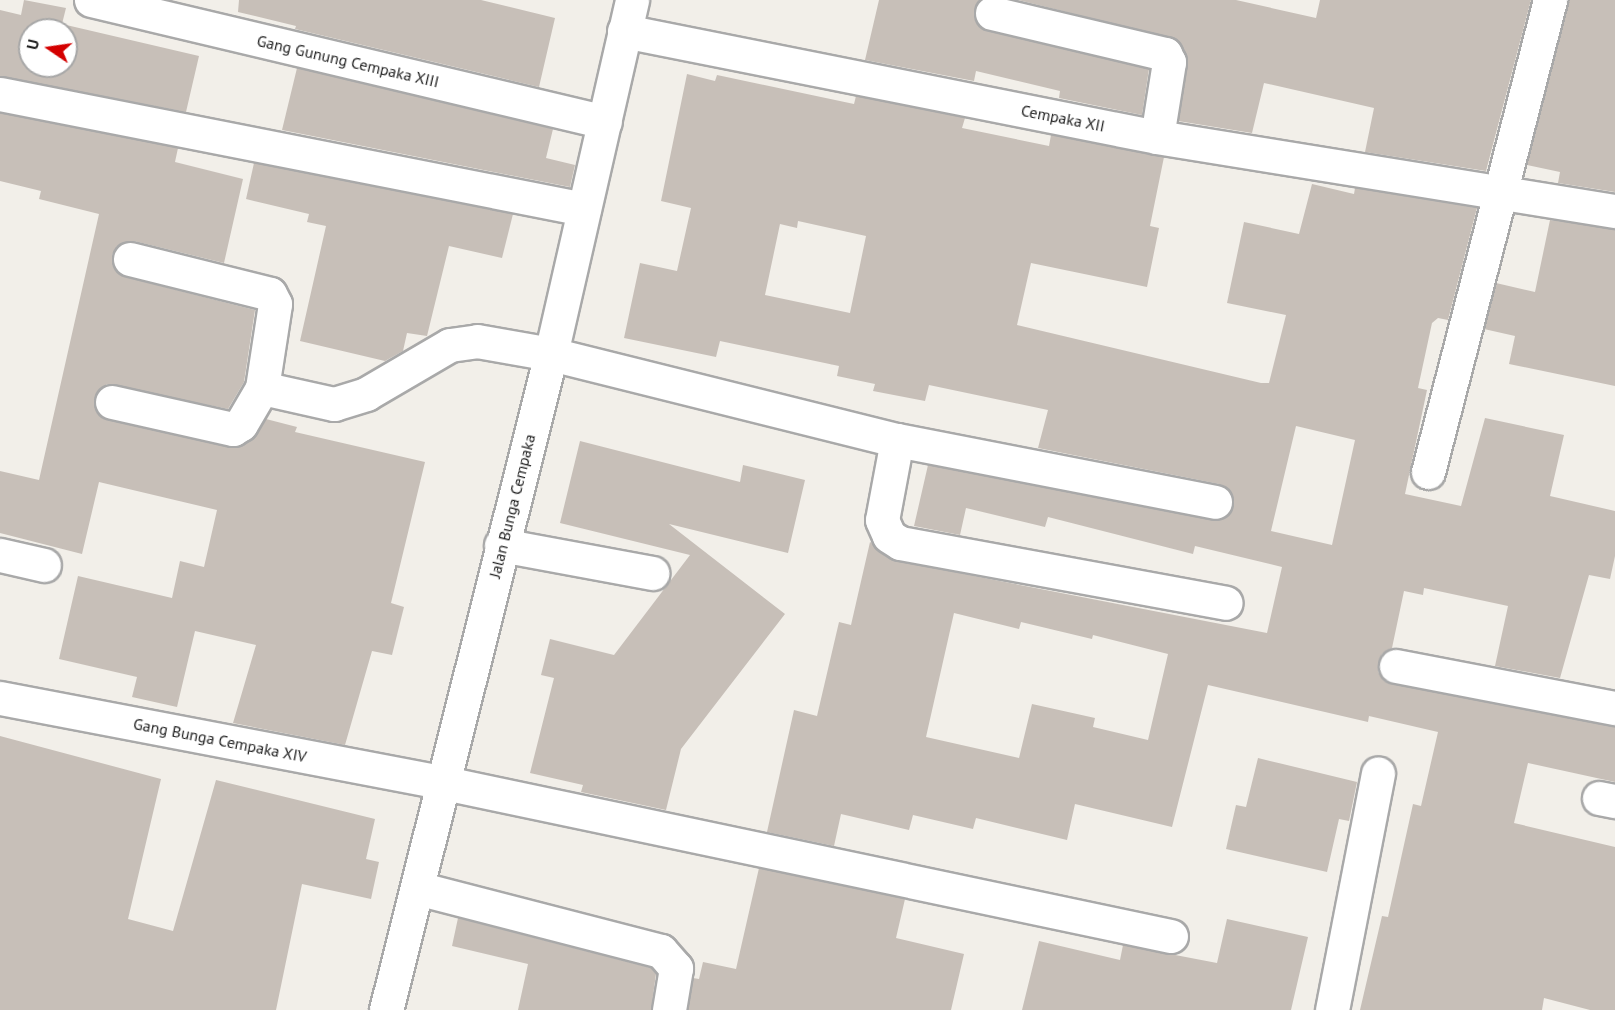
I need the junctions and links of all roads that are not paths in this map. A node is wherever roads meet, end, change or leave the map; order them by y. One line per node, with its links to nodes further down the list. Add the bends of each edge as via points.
1 (91, 0): 6 (street, Gang Gunung Cempaka XIII)
2 (1550, 0): 8 (street)
3 (992, 13): 7 (street, via 1165,54 1169,62)
4 (628, 15): 6 (street, Jalan Bunga Cempaka); 7 (street, Cempaka XII)
5 (0, 94): 9 (street)
6 (605, 122): 9 (street, Jalan Bunga Cempaka)
7 (1157, 137): 8 (street, Cempaka XII, via 1343,170)
8 (1504, 191): 10 (street, Cempaka XII); 16 (street)
9 (584, 209): 12 (street, Jalan Bunga Cempaka)
10 (1615, 211)
11 (130, 259): 13 (street, via 270,294 275,304)
12 (551, 354): 13 (street, via 477,341 450,345 366,394 333,404); 15 (street); 18 (street, Jalan Bunga Cempaka)
13 (262, 388): 14 (street, via 241,424 233,429)
14 (112, 402)
15 (897, 440): 17 (street); 22 (street, via 882,520 889,536 900,543)
16 (1428, 472)
17 (1215, 502)
18 (501, 545): 21 (street); 27 (street, Jalan Bunga Cempaka)
19 (0, 555): 20 (street)
20 (44, 565)
21 (652, 573)
22 (1226, 603)
23 (1396, 666): 25 (street)
24 (0, 698): 27 (street, Gang Bunga Cempaka XIV)
25 (1615, 708)
26 (1378, 773): 32 (street)
27 (440, 782): 28 (street, Jalan Bunga Cempaka); 29 (street, Gang Bunga Cempaka XIV)
28 (417, 888): 30 (street, Jalan Bunga Cempaka); 31 (street, via 661,951 676,968)
29 (1171, 936)
30 (386, 1010)
31 (669, 1010)
32 (1332, 1010)

